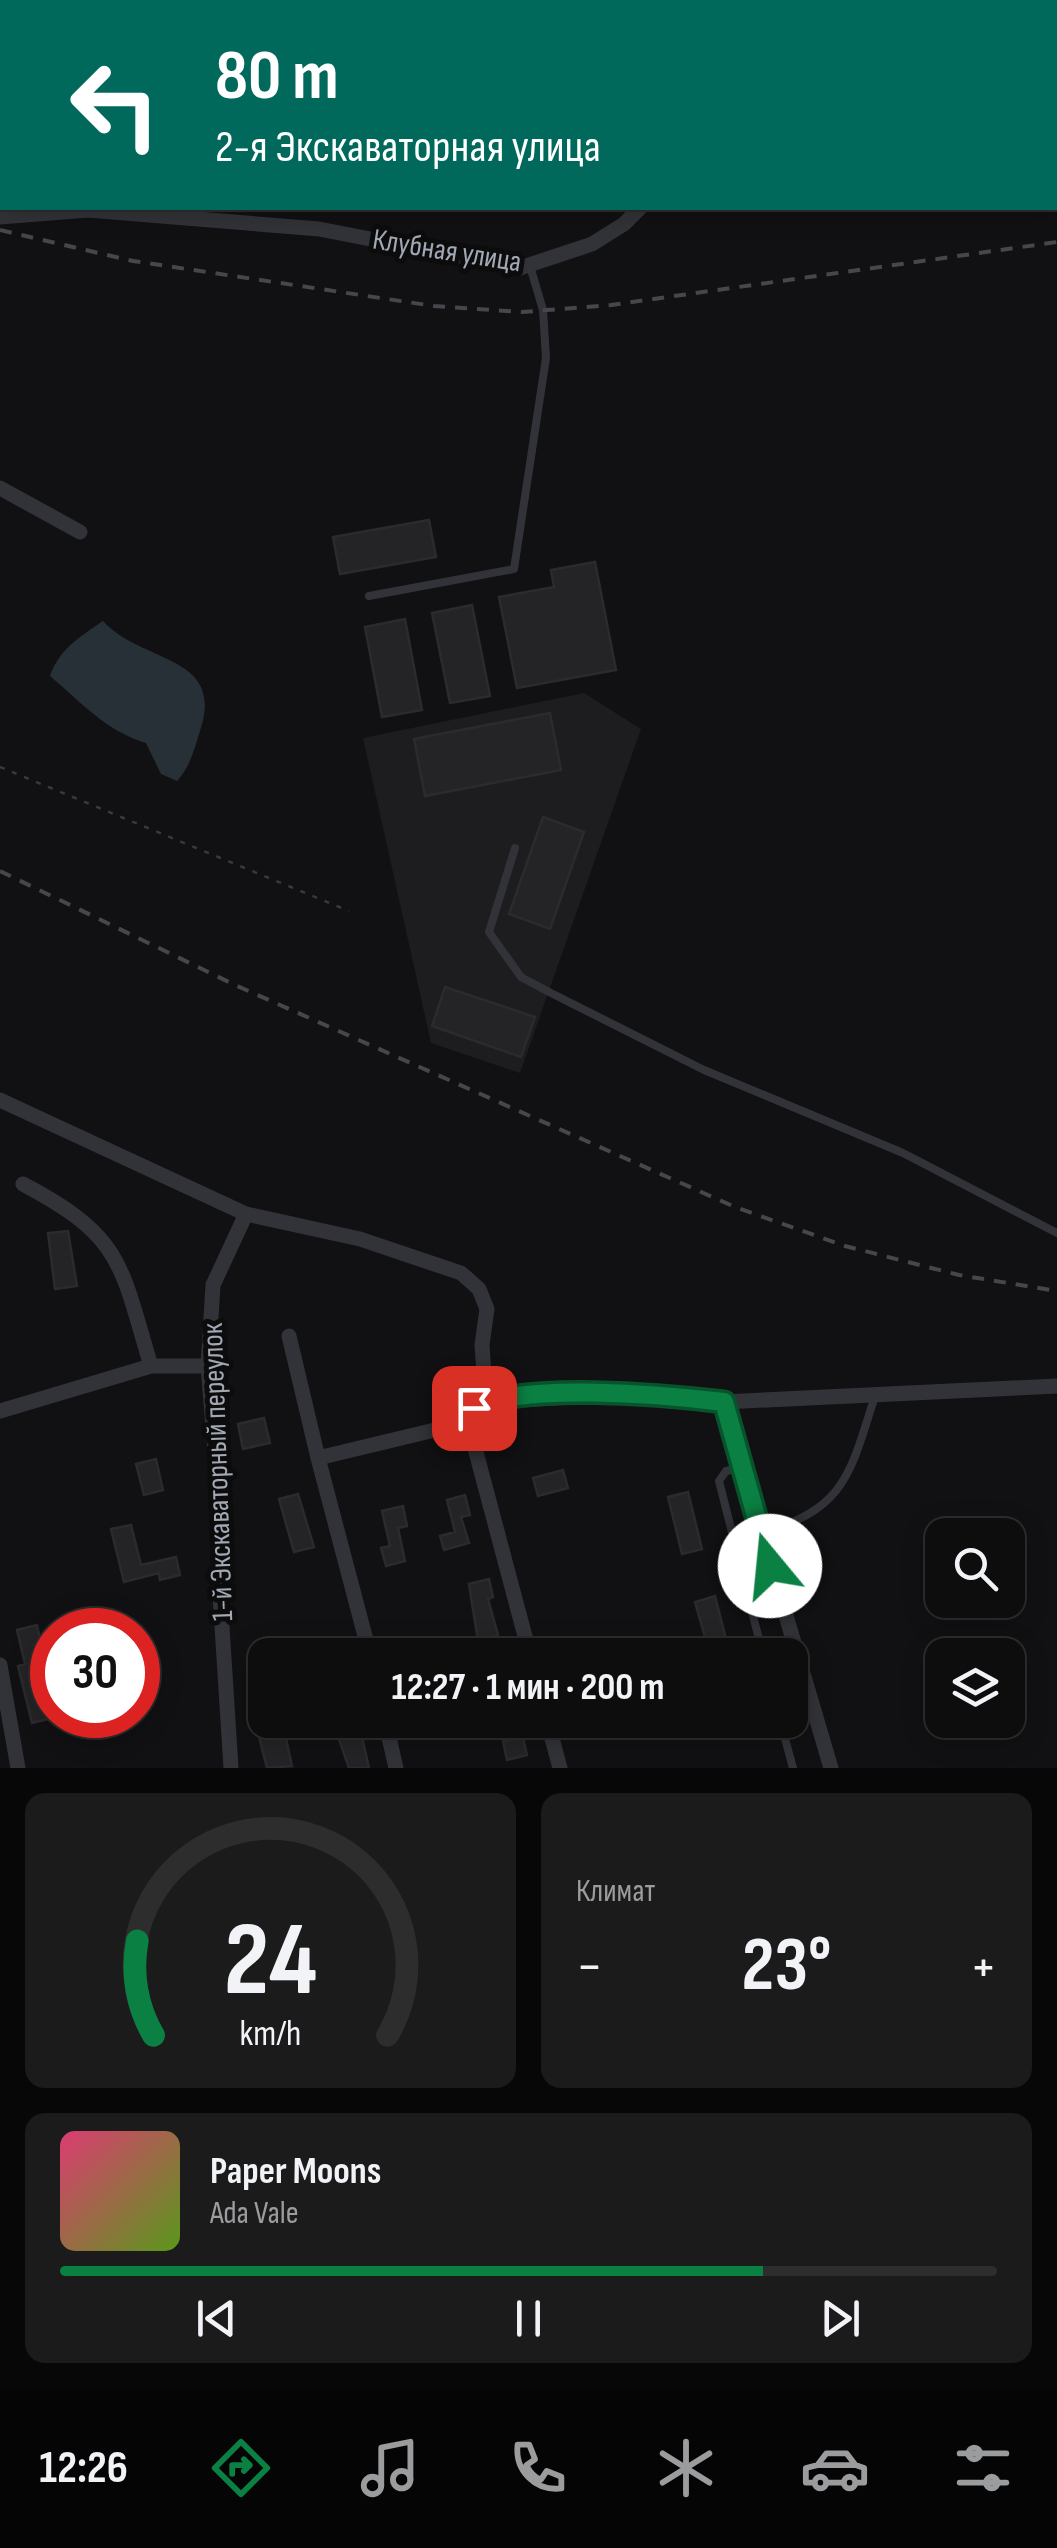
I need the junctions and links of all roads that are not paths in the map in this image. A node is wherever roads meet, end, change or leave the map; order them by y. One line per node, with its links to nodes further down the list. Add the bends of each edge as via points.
1 (638, 210): 3 (street, Клубная улица, via 592,244)
2 (0, 216): 3 (street, Клубная улица, via 88,210 319,229)
3 (530, 266): 6 (lane, via 543,310 546,358 514,569)
4 (0, 488): 5 (street)
5 (80, 532)
6 (368, 596)
7 (515, 848): 11 (lane, via 489,932 522,977 704,1070 903,1152)
8 (0, 1100): 10 (street)
9 (23, 1184): 13 (street, via 71,1209 109,1246)
10 (246, 1214): 14 (street, 1-й Экскаваторный переулок, via 214,1285); 17 (street, via 360,1240 461,1273 479,1289 487,1309)
11 (1057, 1233)
12 (288, 1336): 21 (street)
13 (151, 1366): 14 (street); 19 (street)
14 (208, 1366): 32 (street, 1-й Экскаваторный переулок)
15 (1057, 1386): 16 (street)
16 (876, 1393): 18 (street); 23 (lane, via 836,1495 814,1514)
17 (486, 1402): 18 (street, via 649,1393); 20 (street)
18 (724, 1402): 22 (street)
19 (0, 1411)
20 (468, 1422): 21 (street); 25 (street)
21 (318, 1458): 24 (street)
22 (740, 1468): 23 (street); 26 (lane, via 726,1471 719,1482)
23 (760, 1533): 36 (street)
24 (366, 1638)
25 (525, 1638)
26 (759, 1638)
27 (0, 1665): 31 (street)
28 (389, 1738): 33 (street)
29 (552, 1738): 34 (street)
30 (785, 1738): 35 (lane)
31 (18, 1768)
32 (231, 1768)
33 (396, 1768)
34 (560, 1768)
35 (793, 1768)
36 (831, 1768)

